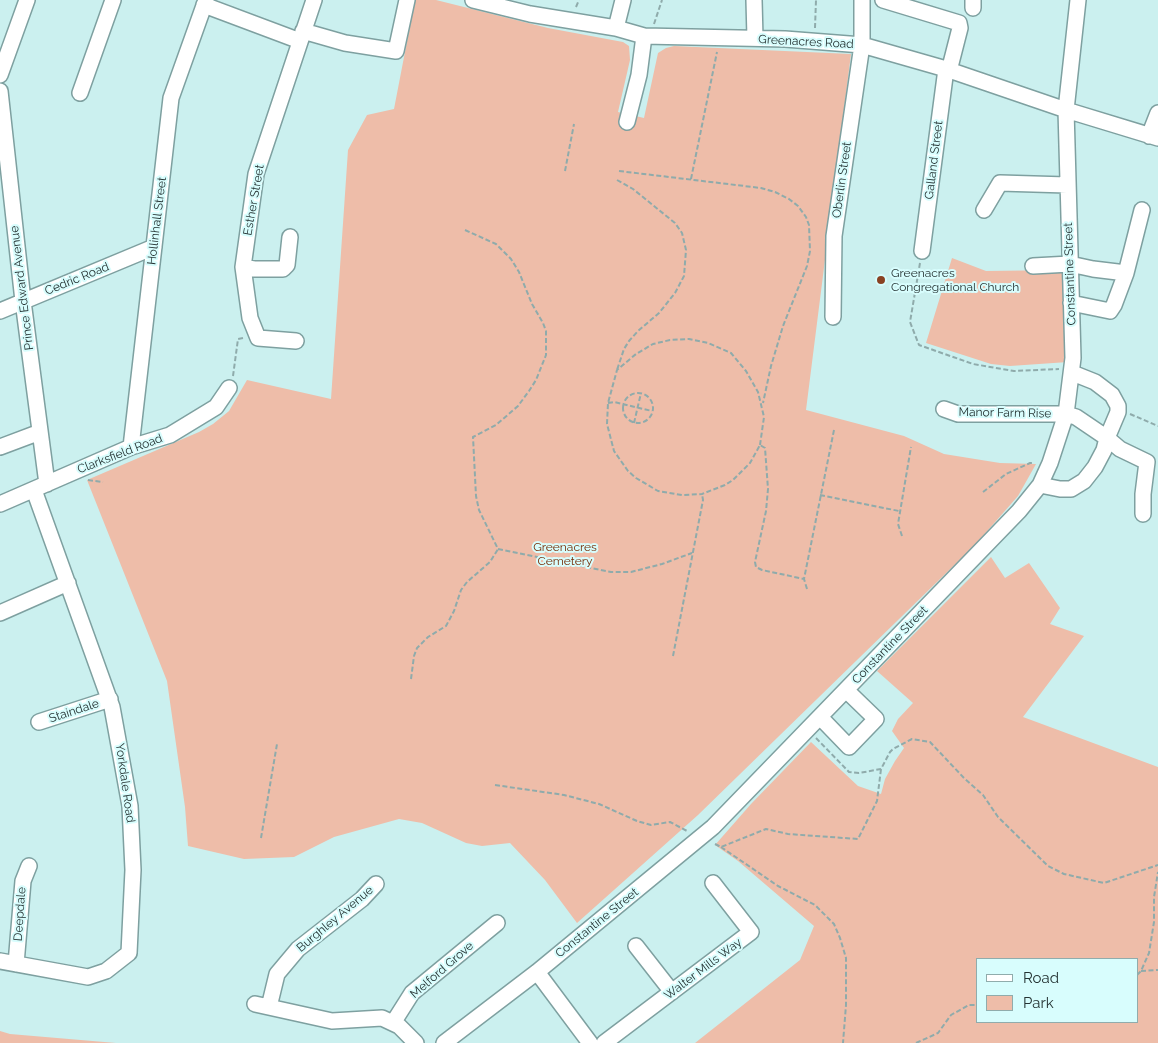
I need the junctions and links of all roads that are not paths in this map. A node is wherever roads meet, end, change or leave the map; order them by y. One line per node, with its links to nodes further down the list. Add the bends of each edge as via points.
1 (27, 0): 18 (street)
2 (113, 0): 20 (street)
3 (314, 0): 13 (street, Esther Street)
4 (408, 0): 13 (street, via 396,51)
5 (473, 0): 12 (street, Greenacres Road, via 530,14)
6 (623, 0): 12 (street)
7 (754, 0): 15 (street)
8 (862, 0): 16 (street, Oberlin Street)
9 (883, 0): 17 (street, Galland Street, via 959,23)
10 (1078, 0): 21 (street, Constantine Street)
11 (205, 3): 13 (street); 29 (street, Hollinhall Street, via 171,98)
12 (616, 28): 14 (street, Greenacres Road)
13 (302, 36): 33 (street, Esther Street, via 256,174)
14 (648, 36): 15 (street, Greenacres Road); 23 (street)
15 (755, 38): 16 (street, Greenacres Road)
16 (862, 45): 17 (street, Greenacres Road); 38 (street, Oberlin Street, via 834,236)
17 (947, 70): 21 (street, Greenacres Road); 30 (street, Galland Street)
18 (0, 75)
19 (0, 91): 35 (street, Prince Edward Avenue)
20 (80, 93)
21 (1066, 110): 24 (street, Greenacres Road); 25 (street, Constantine Street)
22 (1158, 113): 24 (street)
23 (627, 122)
24 (1154, 137)
25 (1067, 185): 26 (street, via 1000,183); 31 (street, Constantine Street)
26 (984, 210)
27 (1142, 210): 34 (street)
28 (290, 237): 33 (street, via 287,265 283,269)
29 (154, 247): 35 (street, Cedric Road); 47 (street, Hollinhall Street)
30 (922, 251)
31 (1070, 264): 32 (street); 34 (street); 36 (street, Constantine Street)
32 (1032, 266)
33 (243, 267): 39 (street, Esther Street, via 250,318 258,338)
34 (1126, 273): 36 (street, via 1110,311)
35 (24, 301): 37 (street, Cedric Road); 44 (street, Prince Edward Avenue)
36 (1071, 303): 40 (street, Constantine Street)
37 (0, 311)
38 (833, 317)
39 (296, 341)
40 (1073, 372): 43 (street, Constantine Street); 45 (street, via 1095,382 1112,395 1118,406)
41 (229, 388): 47 (street, Clarksfield Road, via 216,407 170,434)
42 (944, 409): 43 (street, Manor Farm Rise, via 958,414)
43 (1066, 414): 45 (street); 48 (street, Constantine Street)
44 (40, 432): 46 (street); 49 (street, Prince Edward Avenue)
45 (1107, 438): 48 (street, via 1095,467 1084,481 1071,489); 51 (street, via 1120,449 1147,462)
46 (0, 447)
47 (131, 447): 49 (street, Clarksfield Road)
48 (1040, 485): 54 (street, Constantine Street, via 1019,511)
49 (41, 487): 50 (street, Clarksfield Road); 52 (street, Yorkdale Road)
50 (0, 504)
51 (1143, 514)
52 (68, 583): 53 (street); 55 (street, Yorkdale Road)
53 (0, 613)
54 (846, 690): 56 (street, Constantine Street); 56 (street, via 876,719 849,747)
55 (110, 699): 57 (street, Staindale); 64 (street, Yorkdale Road, via 130,806 133,870 129,953 106,971 88,977)
56 (820, 717): 65 (street, Constantine Street, via 713,827)
57 (39, 722)
58 (29, 866): 64 (street, Deepdale, via 23,881)
59 (714, 883): 66 (street, Walter Mills Way, via 751,932)
60 (376, 884): 67 (street, Burghley Avenue, via 362,899 298,949 277,974 262,1006 332,1021 382,1018)
61 (497, 923): 67 (street, Melford Grove, via 412,993)
62 (636, 946): 66 (street)
63 (0, 961): 64 (street, Yorkdale Road)
64 (16, 964)
65 (537, 972): 69 (street, Constantine Street); 70 (street)
66 (672, 992): 71 (street, Walter Mills Way)
67 (393, 1023): 68 (street)
68 (416, 1043)
69 (444, 1043)
70 (590, 1043)
71 (604, 1043)

